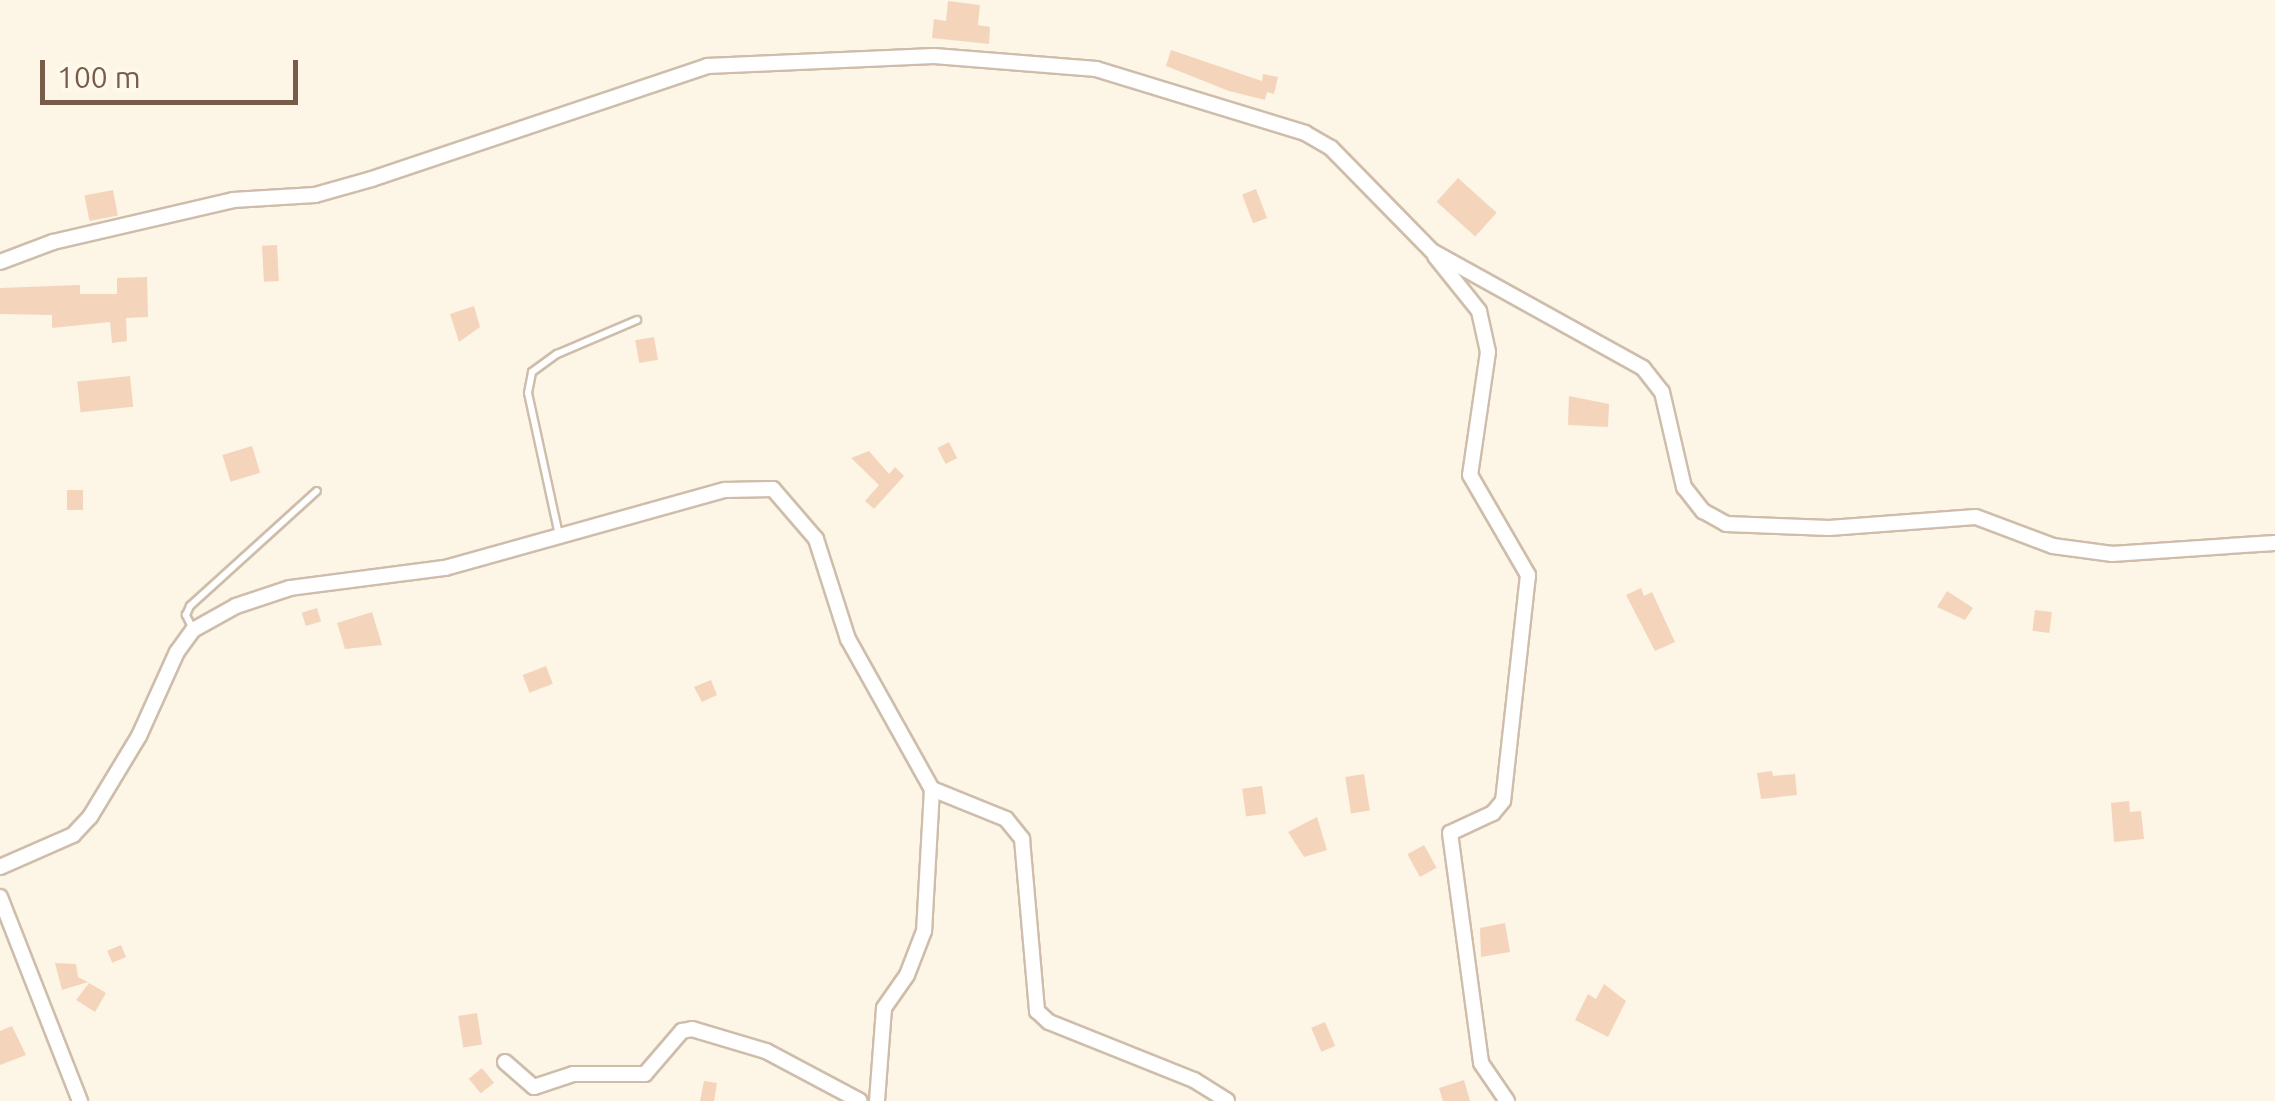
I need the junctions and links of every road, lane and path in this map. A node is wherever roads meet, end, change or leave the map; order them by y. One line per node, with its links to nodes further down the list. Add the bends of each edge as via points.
1 (1432, 251): 2 (street, via 1331,148 1304,133 1096,69 934,56 707,66 315,195 215,204 53,242); 6 (street, via 1643,368 1662,392 1684,487 1702,510 1726,524 1829,528 1976,516 2053,546 2112,554); 16 (street, via 1479,311 1488,352 1470,475 1528,575 1502,801 1493,813 1450,832 1480,1062)
2 (0, 262)
3 (637, 320): 5 (lane, via 556,354 532,372 528,393)
4 (317, 491): 7 (lane, via 190,606 186,615)
5 (560, 537): 7 (street, via 444,568 290,588 236,606); 8 (street, via 725,490 773,488 816,539 848,639)
6 (2275, 543)
7 (194, 630): 9 (street, via 90,817 73,835)
8 (932, 789): 14 (street, via 924,931 907,975 884,1008); 15 (street, via 1006,819 1022,839 1036,1011)
9 (0, 867)
10 (0, 897): 12 (street)
11 (505, 1062): 13 (street, via 534,1087 573,1074 645,1074 682,1031 692,1029 766,1052)
12 (80, 1101)
13 (860, 1101)
14 (877, 1101)
15 (1227, 1101)
16 (1507, 1101)

